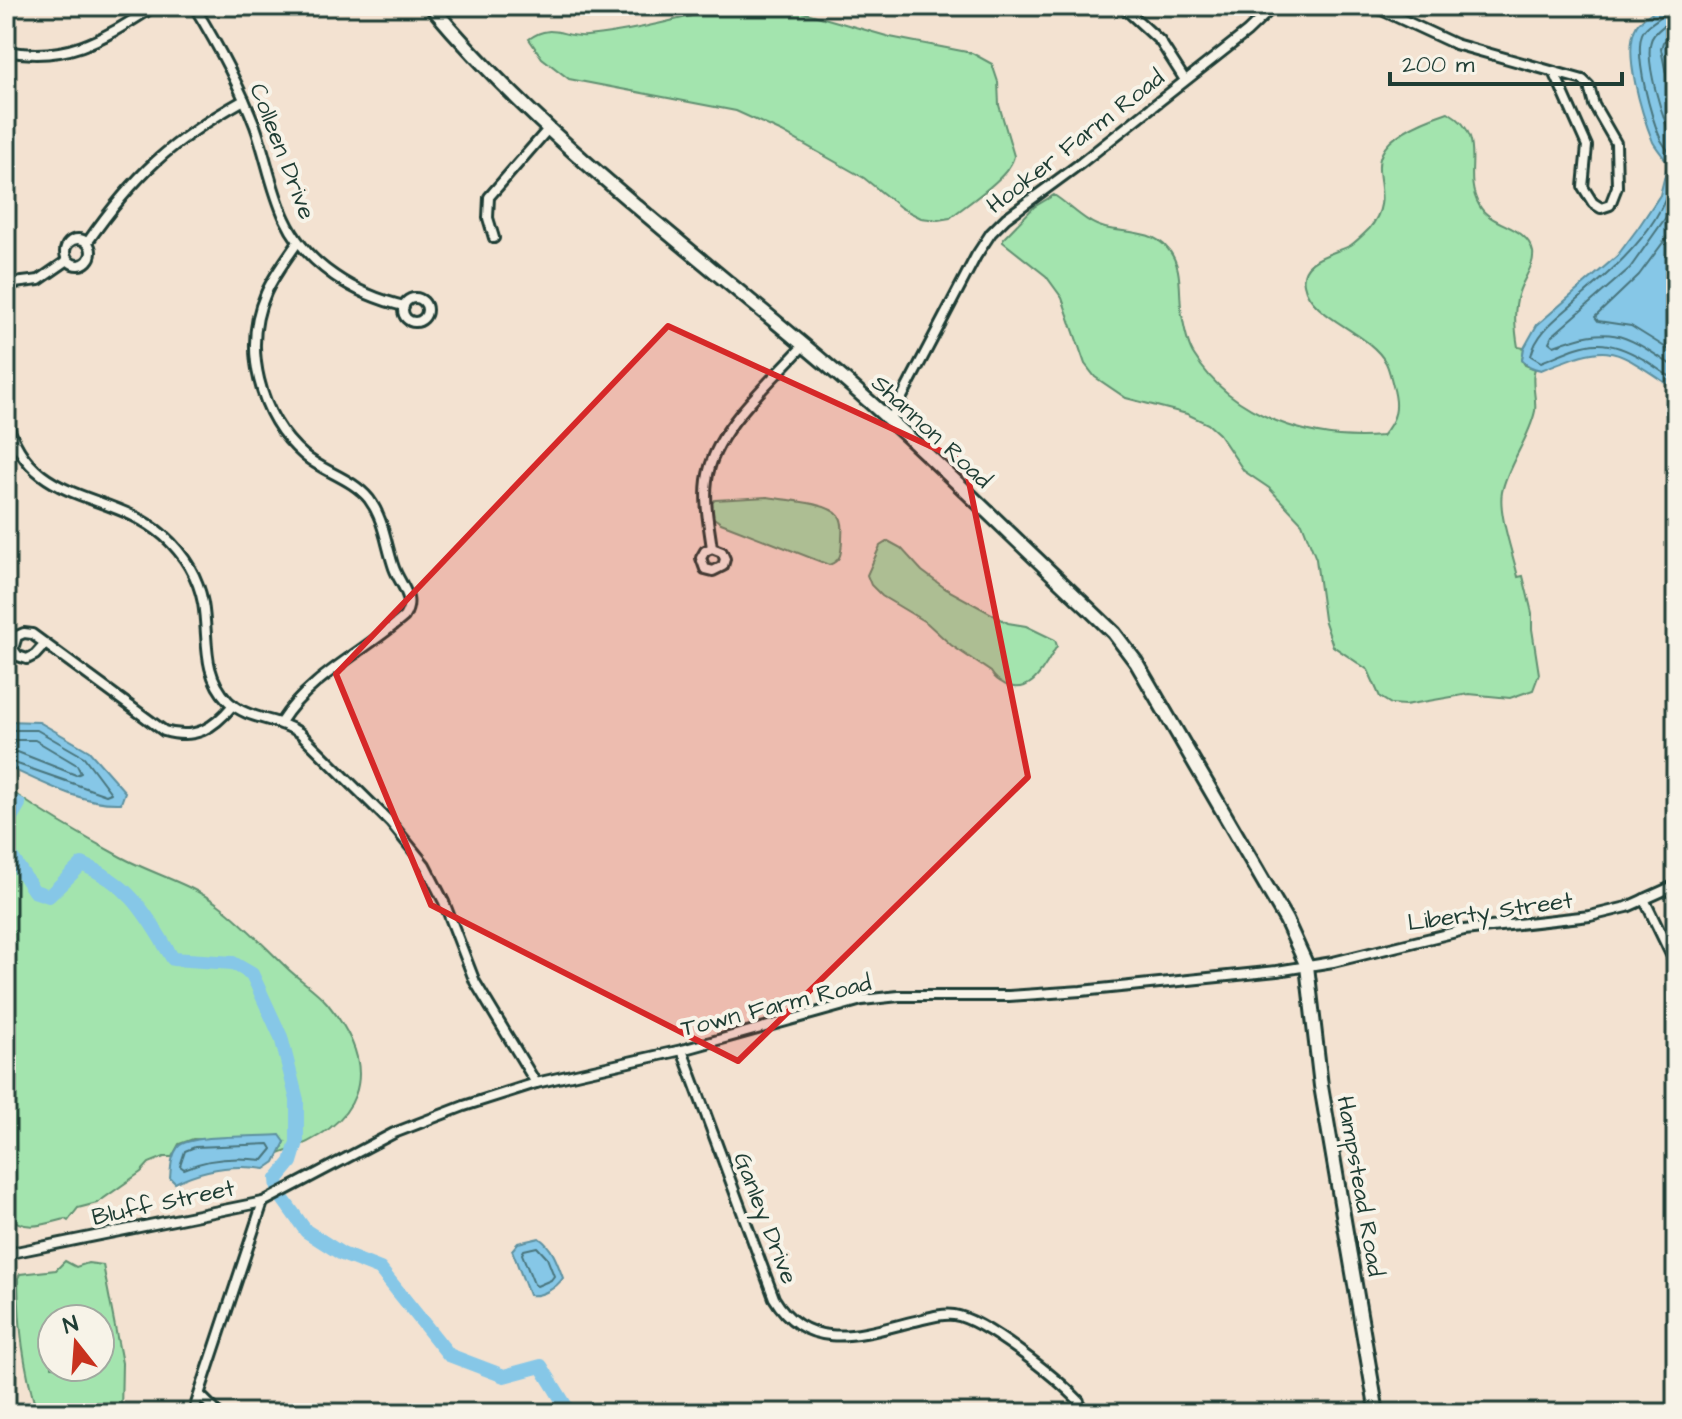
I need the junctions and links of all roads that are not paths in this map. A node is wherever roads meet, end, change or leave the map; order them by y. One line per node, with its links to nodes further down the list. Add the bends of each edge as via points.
1 (155, 6): 7 (street, via 80,49 45,55)
2 (194, 6): 10 (street, Colleen Drive)
3 (431, 6): 11 (street, Shannon Road)
4 (1122, 6): 9 (street, via 1160,41)
5 (1274, 6): 9 (street, Hooker Farm Road)
6 (1373, 6): 8 (street, via 1455,44)
7 (6, 51)
8 (1555, 74): 8 (street, via 1589,86 1594,105 1613,134 1618,170 1610,205 1601,208 1583,187 1587,146)
9 (1185, 80): 20 (street, Hooker Farm Road, via 991,233)
10 (244, 100): 13 (street, Colleen Drive, via 278,201); 14 (street, via 165,151)
11 (549, 128): 12 (street, via 489,197); 18 (street, Shannon Road)
12 (494, 238)
13 (298, 242): 17 (street, Colleen Drive, via 351,287); 24 (street, via 261,307 255,351 263,396 295,447 369,499 408,594 409,609 390,630 315,683)
14 (87, 243): 15 (street, via 68,243); 15 (street, via 86,262)
15 (68, 260): 16 (street, via 39,280)
16 (6, 284)
17 (404, 306)
18 (803, 346): 20 (street, Shannon Road); 21 (street, via 740,415 715,453 707,481)
19 (6, 417): 23 (street, via 17,447 40,475 151,527 184,559 202,598 210,672)
20 (890, 420): 28 (street, Shannon Road, via 1125,647 1291,927)
21 (712, 548)
22 (45, 644): 23 (street, via 164,731 205,731)
23 (233, 705): 24 (street)
24 (281, 722): 30 (street, via 306,738 418,854 444,902 475,982)
25 (1676, 885): 26 (street, Liberty Street)
26 (1644, 899): 27 (street); 28 (street, Liberty Street, via 1590,916 1464,930)
27 (1676, 965)
28 (1307, 966): 29 (street, Town Farm Road, via 1081,991 862,1000); 38 (street, Hampstead Road, via 1321,1086)
29 (682, 1050): 30 (street, Town Farm Road); 35 (street, Ganley Drive, via 764,1274 791,1319 841,1337 942,1315 967,1319)
30 (536, 1083): 31 (street, Town Farm Road, via 411,1125)
31 (322, 1171): 32 (street, Bluff Street)
32 (263, 1202): 33 (street, Bluff Street); 34 (street)
33 (6, 1254)
34 (200, 1395): 36 (street); 37 (street)
35 (1079, 1401)
36 (193, 1413)
37 (218, 1413)
38 (1377, 1413)

